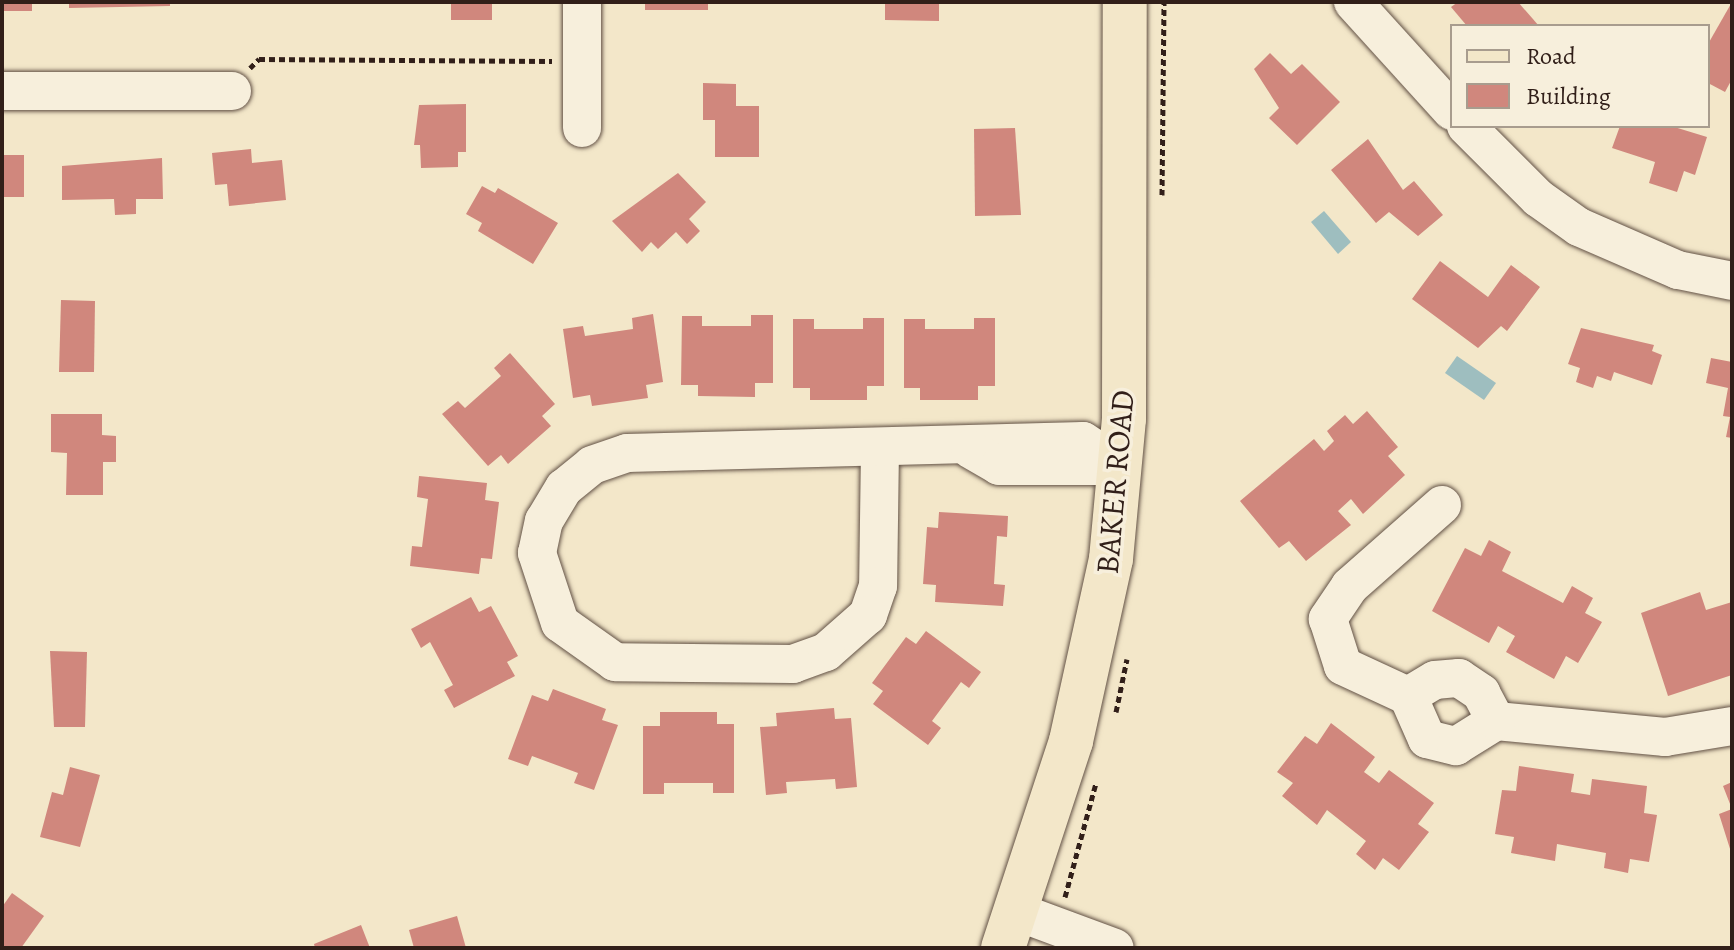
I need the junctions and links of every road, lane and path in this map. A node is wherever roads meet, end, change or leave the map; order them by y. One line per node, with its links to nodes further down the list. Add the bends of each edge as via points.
1 (582, 2): 9 (street)
2 (1125, 2): 13 (main road, BAKER ROAD)
3 (1361, 4): 8 (street)
4 (554, 46): 5 (path, via 554,61)
5 (280, 59)
6 (2, 91): 7 (street)
7 (232, 91)
8 (1450, 109)
9 (582, 128)
10 (1468, 128): 11 (street, via 1538,198 1579,227 1678,270)
11 (1732, 281)
12 (880, 449): 12 (street, via 627,453 592,465 564,488 544,521 537,553 560,623 615,662 793,664 826,652 868,615 878,586); 13 (street, via 1083,441)
13 (1121, 466): 18 (main road, BAKER ROAD, via 1087,681)
14 (1442, 505): 15 (street, via 1350,586 1328,619 1343,666)
15 (1408, 696): 16 (street, via 1435,680 1459,678 1481,693); 16 (street, via 1417,726 1441,746 1472,740)
16 (1496, 721): 17 (street, via 1665,737)
17 (1732, 726)
18 (1010, 930): 19 (street)
19 (1115, 948)

